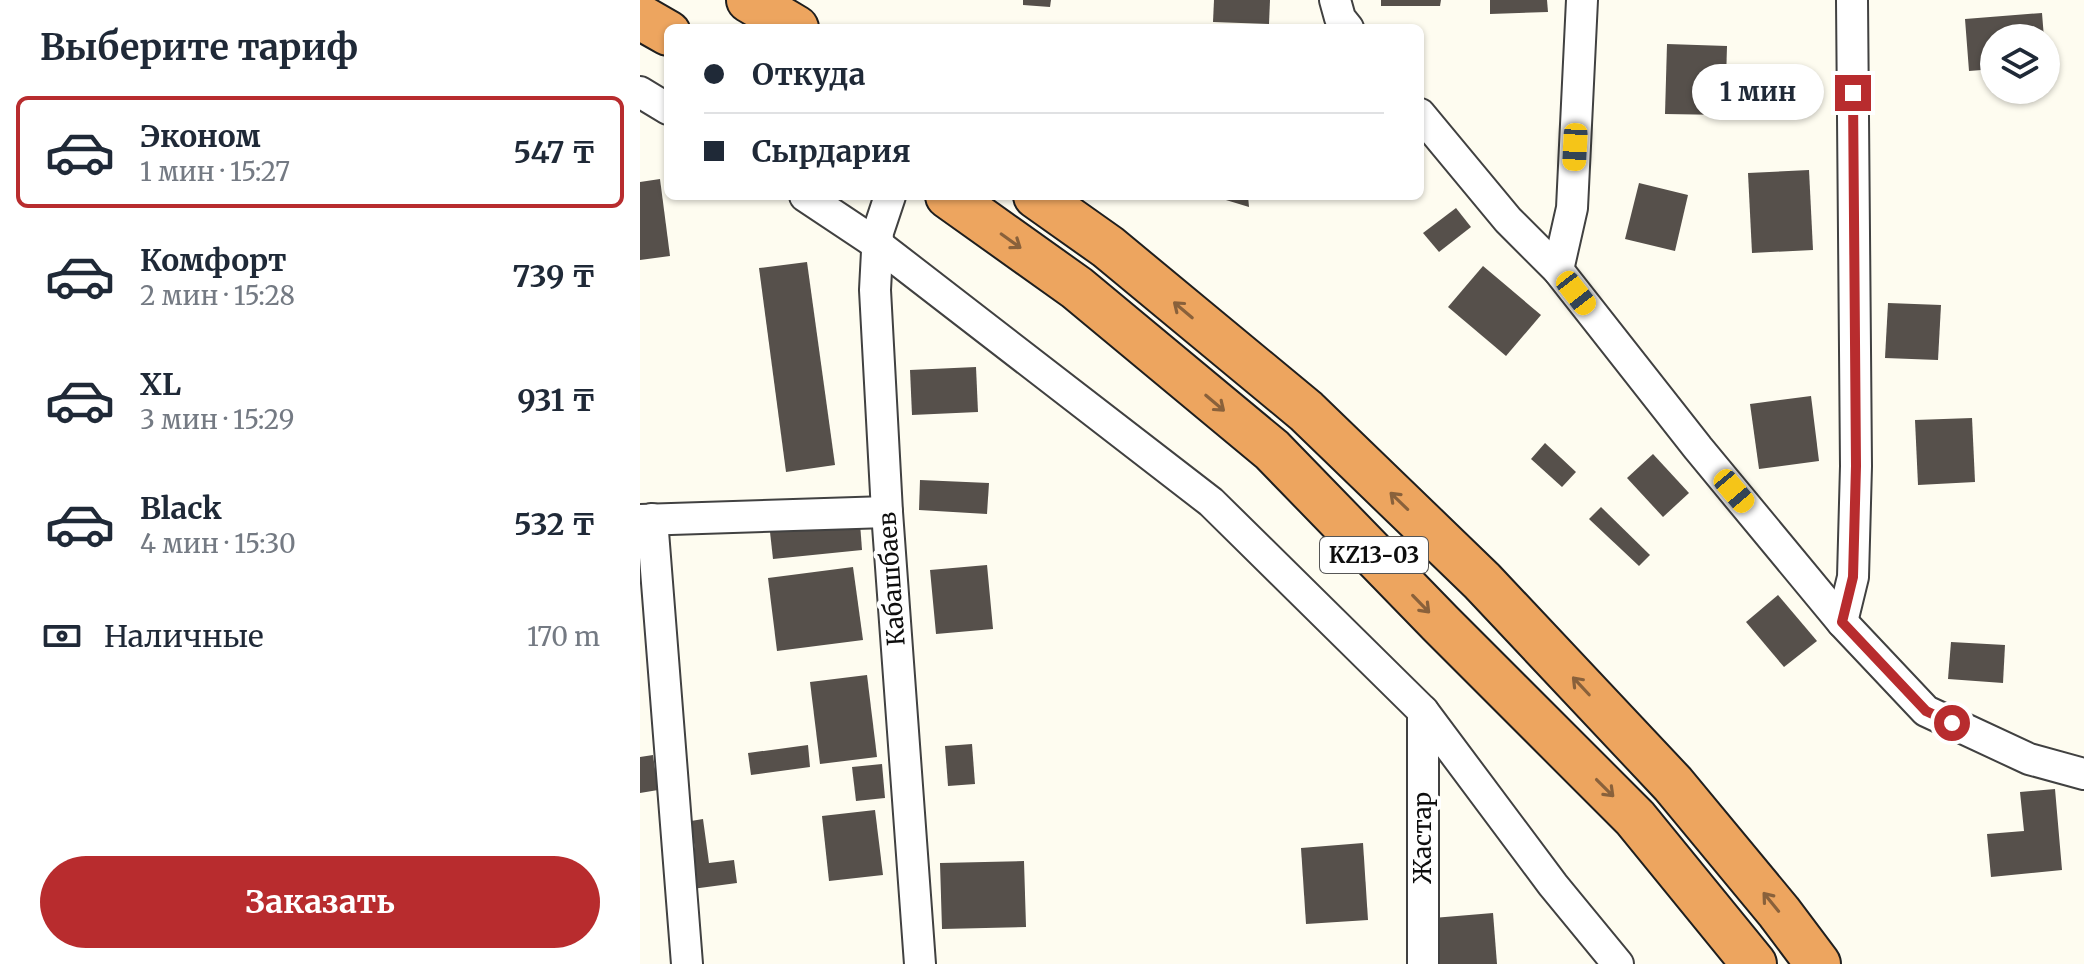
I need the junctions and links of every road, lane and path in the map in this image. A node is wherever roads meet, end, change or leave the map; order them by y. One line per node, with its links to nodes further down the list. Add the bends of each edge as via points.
1 (749, 0): 5 (highway)
2 (1582, 0): 15 (street, via 1572,208)
3 (1852, 0): 18 (street, via 1856,466 1853,577)
4 (640, 17): 6 (highway)
5 (789, 24)
6 (664, 31)
7 (640, 92): 8 (street)
8 (664, 107)
9 (1424, 119): 15 (street, via 1508,220)
10 (811, 200): 14 (street)
11 (889, 200): 14 (street, Кабашбаев)
12 (954, 200): 25 (highway, KZ13-03, one-way to 25, via 1077,288 1272,450 1635,818)
13 (1042, 200): 26 (highway, KZ13-03, one-way to 13, via 1673,784 1482,581 1306,411 1108,247)
14 (877, 244): 16 (street, Кабашбаев); 19 (street, via 1211,502)
15 (1558, 270): 18 (street)
16 (887, 512): 17 (street); 22 (street, Кабашбаев)
17 (646, 520): 21 (street)
18 (1842, 622): 20 (street, via 1926,711 2029,759)
19 (1423, 711): 23 (street, Жастар); 24 (street)
20 (2084, 774)
21 (687, 964)
22 (920, 964)
23 (1423, 964)
24 (1618, 964)
25 (1754, 964)
26 (1818, 964)

